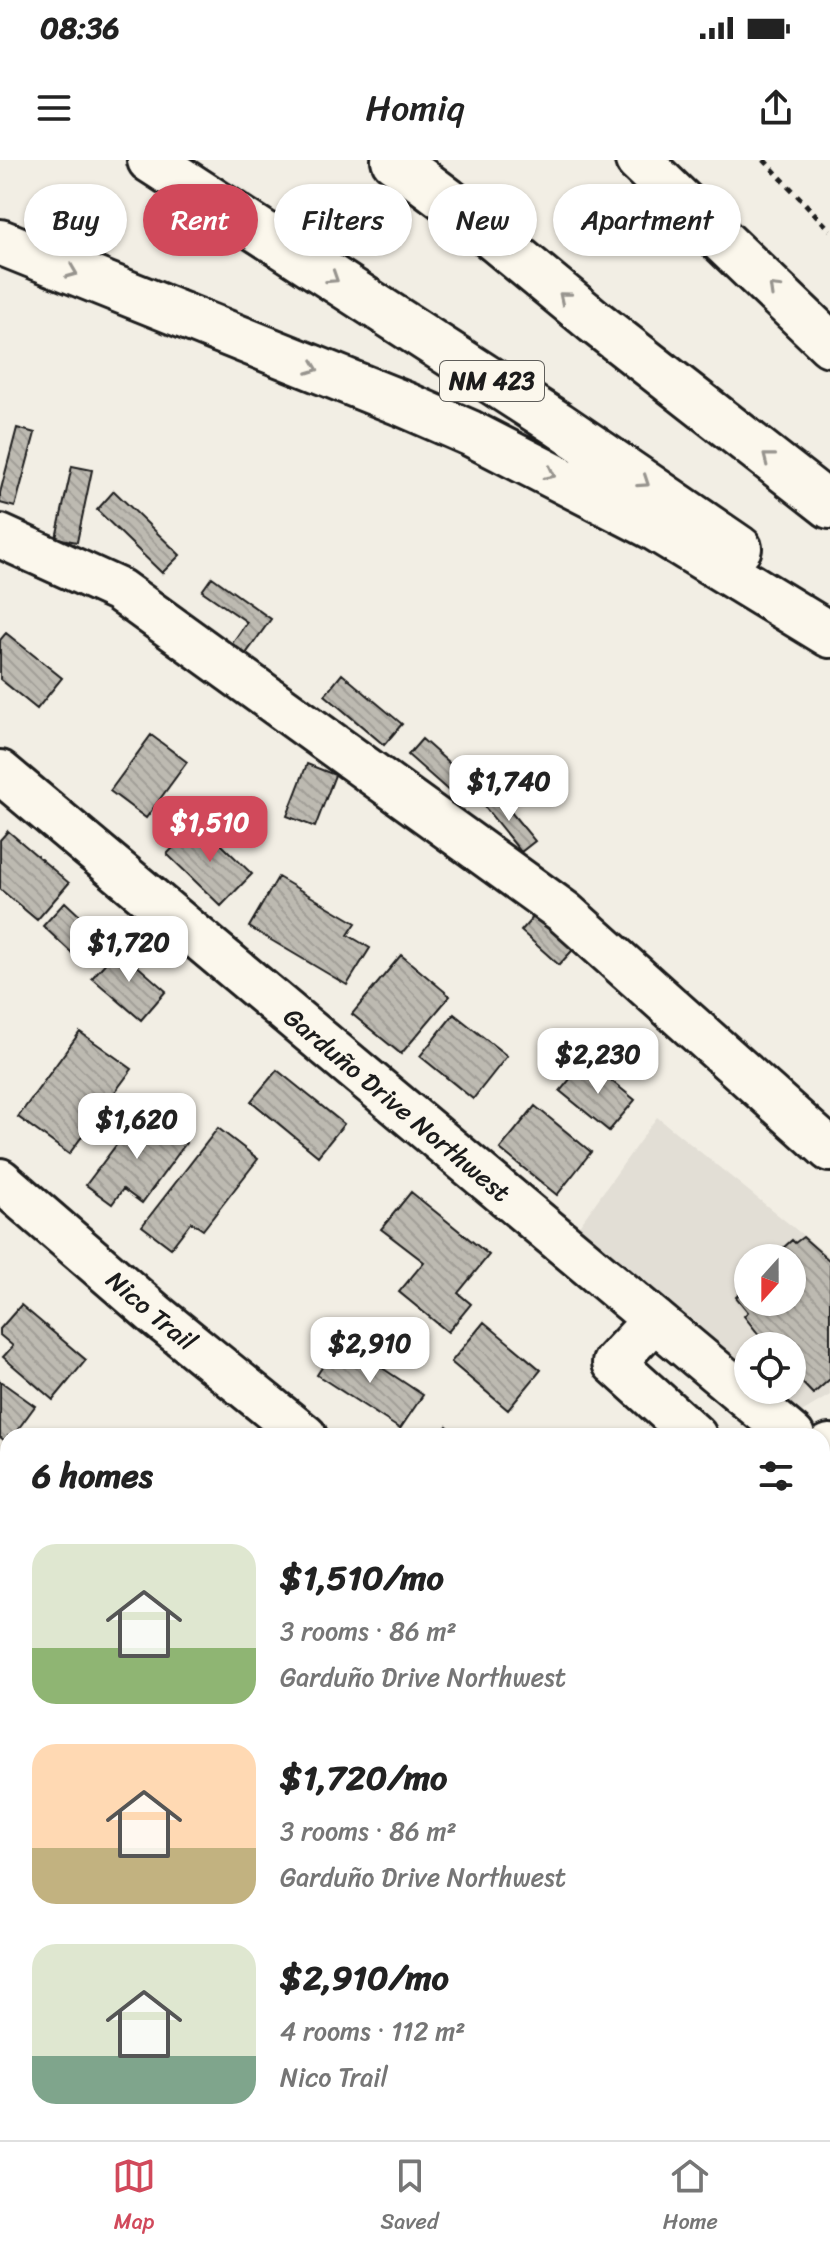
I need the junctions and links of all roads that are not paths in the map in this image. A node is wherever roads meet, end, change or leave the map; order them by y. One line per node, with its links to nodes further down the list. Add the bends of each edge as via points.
1 (150, 160): 8 (main road, NM 423, one-way to 8, via 558,424)
2 (394, 160): 6 (main road, one-way to 2)
3 (638, 160): 5 (main road, one-way to 3)
4 (0, 242): 9 (main road, one-way to 9, via 470,433 653,527)
5 (830, 344)
6 (830, 506)
7 (0, 536): 11 (street, via 119,590 564,912)
8 (830, 610)
9 (830, 635)
10 (0, 772): 13 (street, Garduño Drive Northwest)
11 (830, 1150)
12 (0, 1180): 14 (street, Nico Trail)
13 (654, 1320): 15 (street, via 614,1363); 16 (street, Garduño Drive Northwest)
14 (295, 1428)
15 (686, 1428)
16 (783, 1428)

